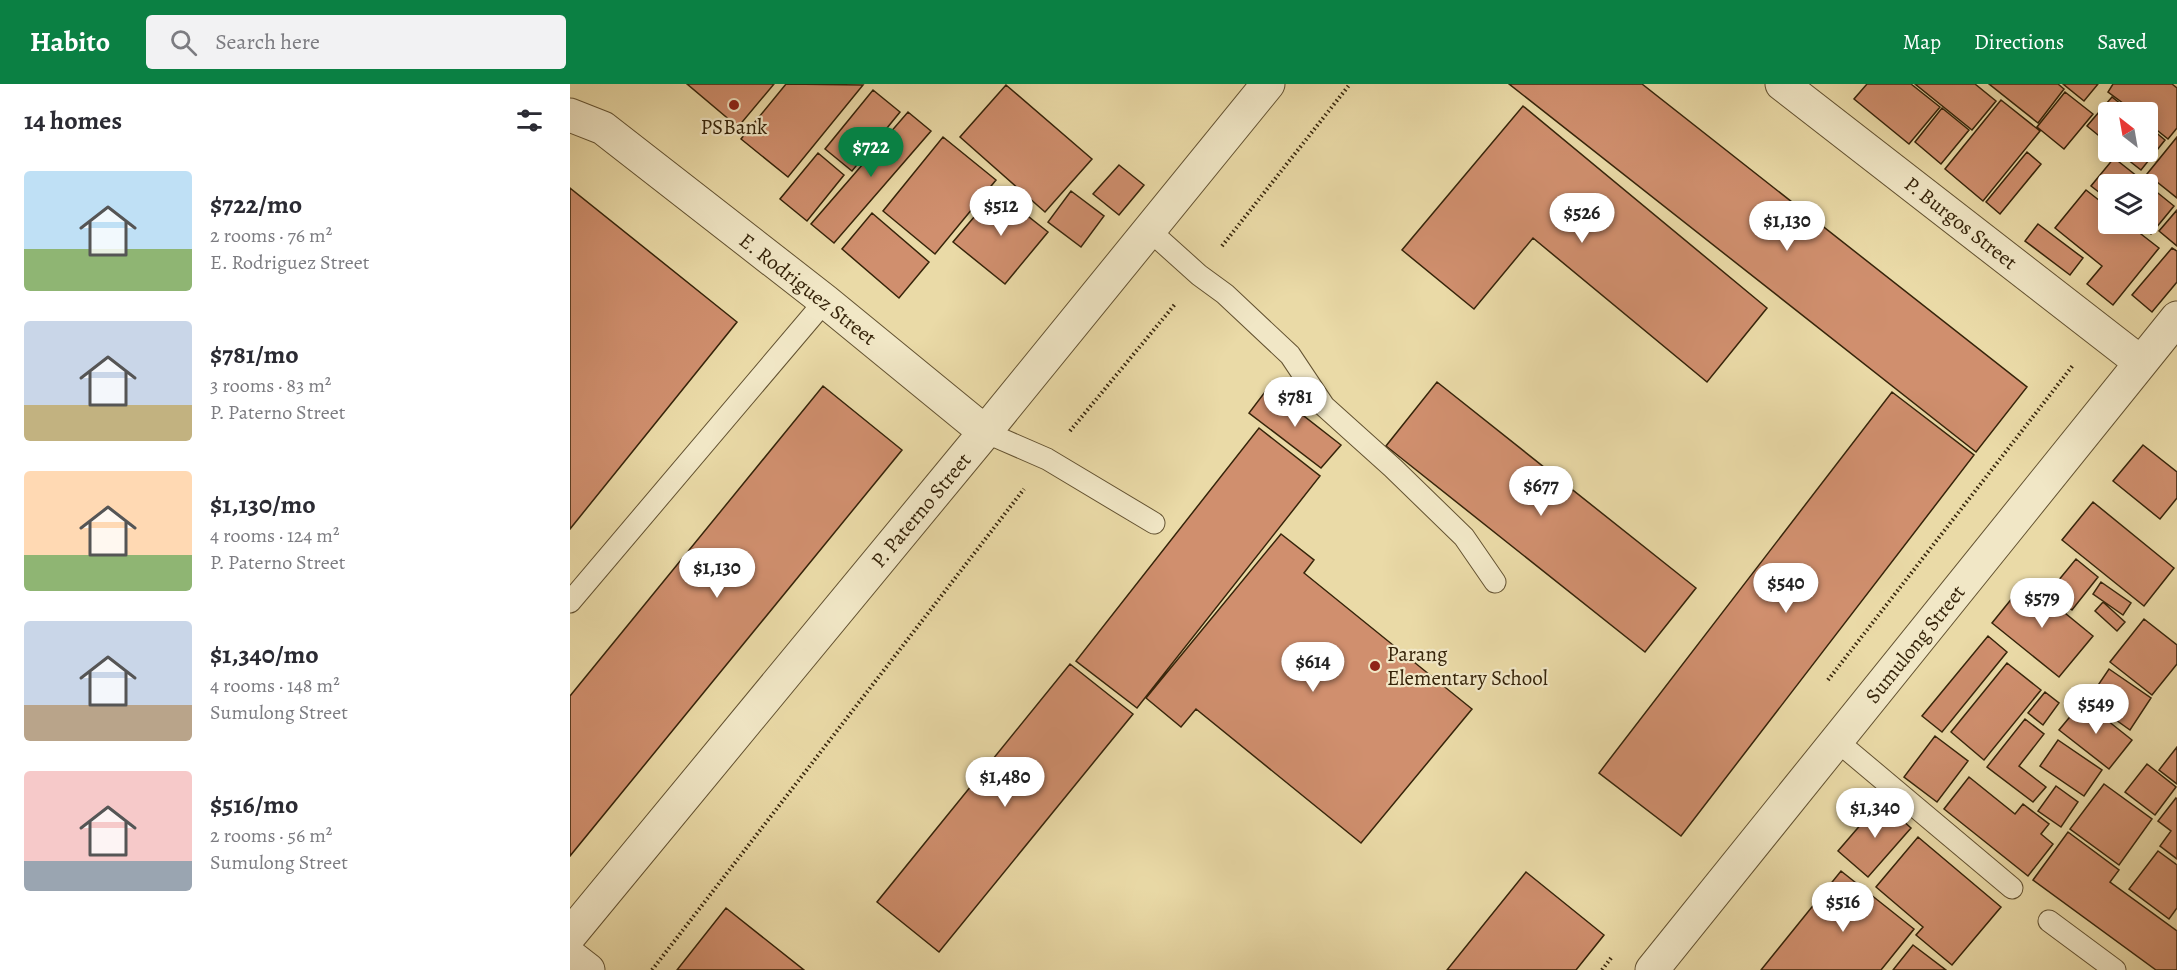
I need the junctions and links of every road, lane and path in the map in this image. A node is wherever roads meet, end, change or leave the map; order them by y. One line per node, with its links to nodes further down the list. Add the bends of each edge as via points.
1 (1269, 84): 5 (street, P. Paterno Street)
2 (1350, 84): 6 (path)
3 (1797, 89): 9 (street, P. Burgos Street)
4 (570, 115): 7 (street, E. Rodriguez Street, via 603,128)
5 (1149, 230): 6 (lane); 11 (street, P. Paterno Street)
6 (1199, 275): 12 (path); 14 (lane, via 1290,355 1324,406 1464,537)
7 (825, 301): 11 (street, E. Rodriguez Street); 15 (lane)
8 (2177, 318): 10 (street, Sumulong Street)
9 (2100, 330): 10 (street, P. Burgos Street); 16 (path)
10 (2140, 362): 17 (street, Sumulong Street)
11 (985, 432): 12 (lane, E. Rodriguez Street); 20 (street, P. Paterno Street)
12 (1047, 459): 13 (lane, E. Rodriguez Street); 25 (path)
13 (1154, 523)
14 (1495, 582)
15 (570, 602)
16 (1822, 688)
17 (1837, 741): 18 (lane); 23 (street, Sumulong Street)
18 (2012, 888)
19 (2049, 921): 27 (lane)
20 (570, 934)
21 (1616, 951): 26 (path)
22 (570, 956): 24 (street)
23 (1659, 967)
24 (588, 970)
25 (652, 970)
26 (1602, 970)
27 (2115, 970)

